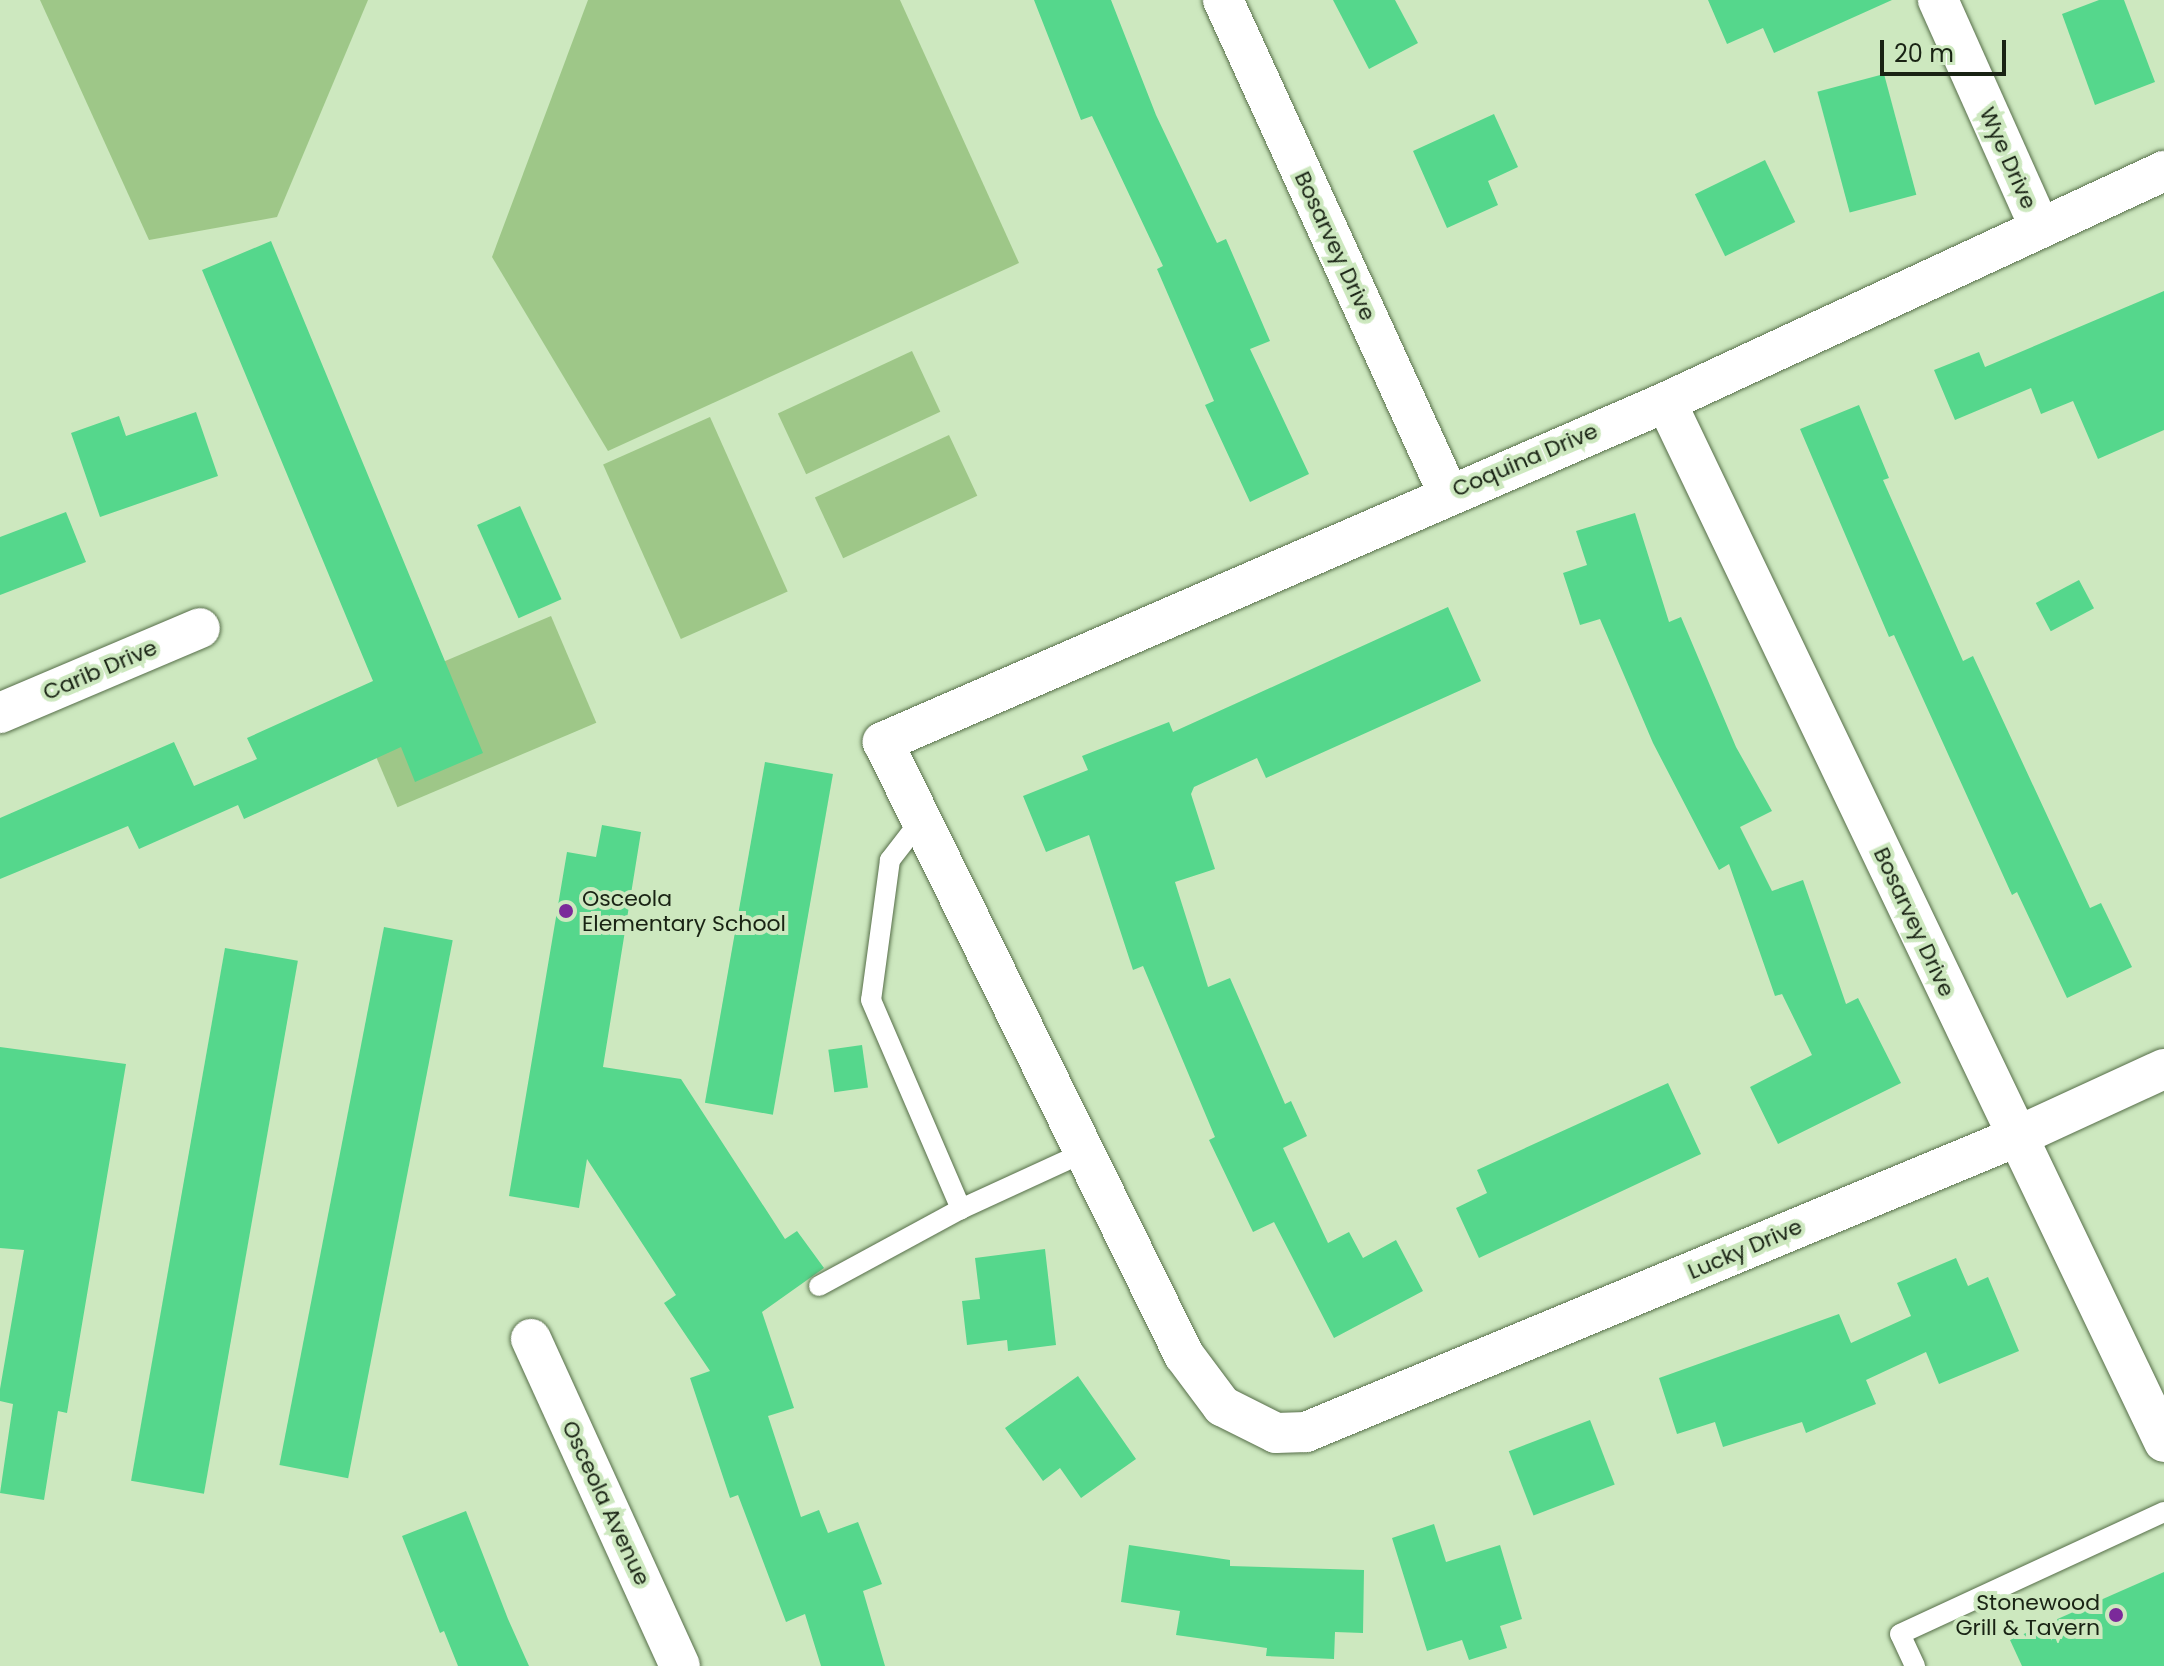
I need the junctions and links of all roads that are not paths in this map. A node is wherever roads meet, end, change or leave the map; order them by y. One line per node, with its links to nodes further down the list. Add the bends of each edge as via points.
1 (1223, 0): 6 (street, Bosarvey Drive)
2 (1938, 0): 4 (street, Wye Drive)
3 (2164, 171): 4 (street, Coquina Drive)
4 (2040, 228): 5 (street, Coquina Drive)
5 (1666, 402): 6 (street, Coquina Drive); 12 (street, Bosarvey Drive)
6 (1448, 493): 9 (street, Coquina Drive)
7 (200, 628): 8 (street, Carib Drive)
8 (0, 713)
9 (883, 742): 10 (street, Lucky Drive)
10 (921, 820): 13 (street, Lucky Drive); 14 (lane, via 890,860 871,1000)
11 (2164, 1069): 12 (street, Lucky Drive)
12 (2016, 1137): 13 (street, Lucky Drive, via 1306,1432 1276,1433 1222,1406 1184,1355); 17 (street, Bosarvey Drive)
13 (1085, 1152): 14 (lane)
14 (961, 1209): 15 (lane)
15 (819, 1286)
16 (531, 1339): 19 (street, Osceola Avenue)
17 (2163, 1434)
18 (2164, 1512): 20 (lane, via 1900,1634)
19 (680, 1666)
20 (1915, 1666)

